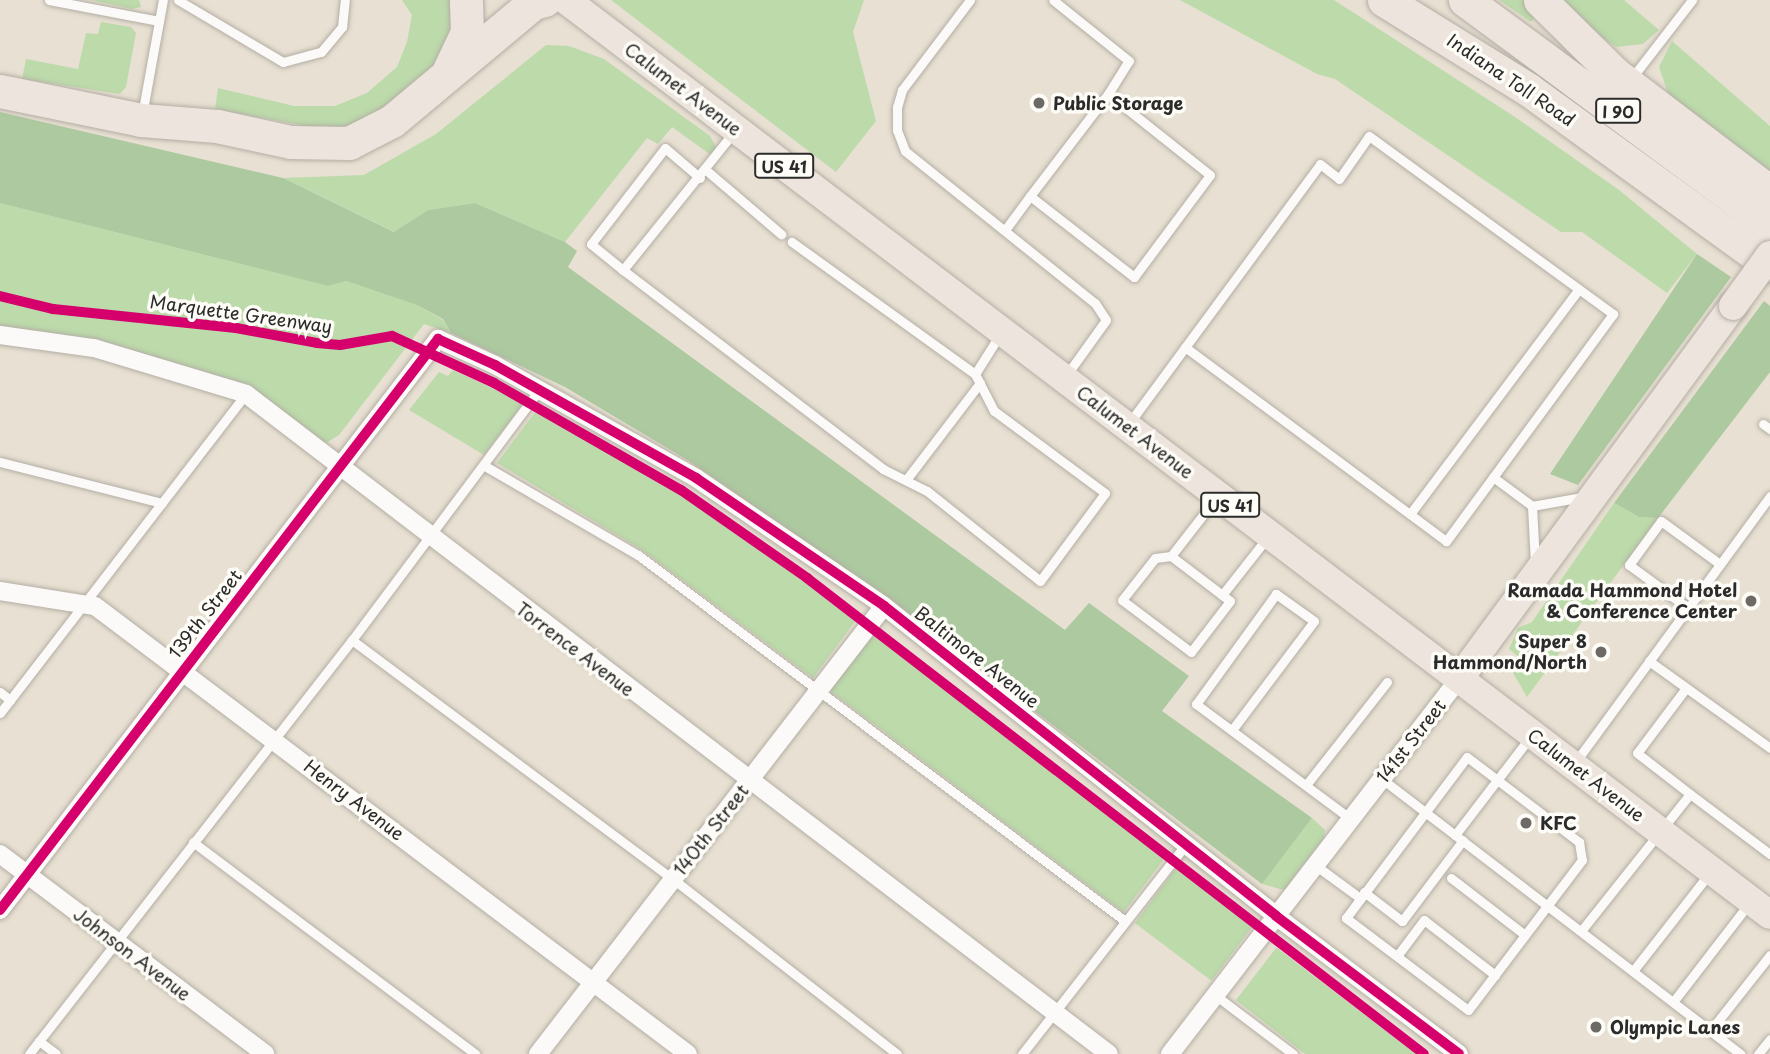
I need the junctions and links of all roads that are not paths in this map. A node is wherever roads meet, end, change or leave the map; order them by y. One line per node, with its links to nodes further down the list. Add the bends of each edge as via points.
1 (49, 0): 15 (lane)
2 (163, 0): 15 (lane)
3 (178, 0): 4 (lane, via 283,62 321,52 342,27)
4 (345, 0)
5 (466, 0): 16 (highway, via 467,32)
6 (545, 0): 16 (highway, via 533,3)
7 (559, 0): 20 (highway, via 550,16 427,118 370,154 345,161 282,158 208,146)
8 (566, 0): 21 (main road, Calumet Avenue / US 41)
9 (970, 0): 26 (lane, via 902,90 897,130 905,151)
10 (1054, 0): 19 (lane, via 1129,61)
11 (1384, 0): 27 (highway, Indiana Toll Road / I 90, via 1529,90)
12 (1465, 0): 25 (highway, Indiana Toll Road / I 90)
13 (1539, 0): 17 (highway, via 1574,38)
14 (1692, 0): 17 (lane)
15 (159, 21): 20 (lane)
16 (440, 82): 20 (highway, via 392,121 349,143 311,145 217,125)
17 (1628, 83): 23 (highway)
18 (0, 91): 20 (highway)
19 (1108, 94): 24 (lane); 24 (lane, via 1210,175 1134,277)
20 (141, 120)
21 (736, 129): 22 (lane); 35 (main road, Calumet Avenue / US 41)
22 (703, 174): 28 (lane); 32 (lane); 32 (lane, via 665,148 592,244)
23 (1770, 192)
24 (1030, 196): 26 (lane)
25 (1770, 225)
26 (1004, 230): 40 (lane, via 1078,287 1106,320)
27 (1726, 231): 31 (highway, Indiana Toll Road / I 90); 33 (highway)
28 (780, 234)
29 (792, 242): 39 (lane)
30 (1770, 255): 50 (main road, 141st Street, bridge)
31 (1770, 265)
32 (622, 270): 49 (lane, via 883,470)
33 (1770, 280)
34 (1580, 289): 38 (lane, via 1369,136 1339,179 1320,164); 48 (lane, via 1614,314); 55 (lane)
35 (1002, 331): 39 (lane); 40 (main road, Calumet Avenue / US 41)
36 (0, 335): 43 (street, Torrence Avenue, via 94,348)
37 (438, 340): 42 (street, Baltimore Avenue); 47 (street, 139th Street)
38 (1185, 348): 44 (lane); 55 (lane)
39 (975, 374): 41 (lane)
40 (1064, 378): 44 (main road, Calumet Avenue / US 41)
41 (980, 383): 49 (lane); 49 (lane, via 994,411 1105,493 1040,581 927,491)
42 (540, 389): 46 (lane); 64 (street, Baltimore Avenue, via 696,478)
43 (246, 394): 47 (street, Torrence Avenue); 53 (lane)
44 (1127, 426): 51 (main road, Calumet Avenue / US 41)
45 (0, 462): 53 (lane)
46 (485, 466): 57 (lane); 72 (lane, via 638,555)
47 (340, 469): 57 (street, Torrence Avenue); 68 (street, 139th Street)
48 (1493, 477): 54 (lane); 55 (lane, via 1446,541)
49 (906, 480)
50 (1594, 492): 54 (lane); 60 (main road, 141st Street)
51 (1218, 496): 56 (main road, Calumet Avenue / US 41); 58 (lane)
52 (1770, 496): 59 (lane)
53 (162, 503): 63 (lane)
54 (1532, 506): 60 (lane)
55 (1410, 514)
56 (1269, 535): 62 (lane); 69 (main road, Calumet Avenue / US 41)
57 (429, 538): 66 (lane); 82 (street, Torrence Avenue)
58 (1171, 556): 62 (lane); 62 (lane, via 1155,558 1122,600 1191,652 1230,601)
59 (1720, 564): 65 (lane); 65 (lane, via 1661,521 1629,565)
60 (1532, 578): 69 (main road, 141st Street)
61 (0, 591): 63 (street, Henry Avenue)
62 (1222, 595)
63 (83, 605): 68 (street, Henry Avenue, via 95,606); 74 (lane)
64 (884, 606): 72 (street, 140th Street); 91 (street, Baltimore Avenue)
65 (1688, 608): 67 (lane)
66 (352, 640): 78 (lane); 98 (lane)
67 (1649, 661): 71 (lane); 80 (lane)
68 (183, 670): 78 (street, Henry Avenue); 96 (street, 139th Street)
69 (1459, 679): 77 (main road, Calumet Avenue / US 41); 81 (street, 141st Street)
70 (1387, 682): 84 (lane)
71 (1686, 688): 79 (lane); 85 (lane, via 1637,753)
72 (819, 690): 82 (street, 140th Street); 104 (lane)
73 (0, 692): 74 (lane)
74 (10, 699): 75 (lane)
75 (0, 713)
76 (1232, 730): 76 (lane, via 1314,621 1276,594 1196,704); 84 (lane)
77 (1532, 735): 80 (main road, Calumet Avenue / US 41); 83 (lane)
78 (274, 739): 90 (lane); 112 (street, Henry Avenue)
79 (1770, 748)
80 (1573, 765): 88 (main road, Calumet Avenue / US 41)
81 (1382, 779): 86 (lane); 87 (street, 141st Street)
82 (750, 780): 98 (street, 140th Street); 115 (street, Torrence Avenue)
83 (1497, 780): 86 (lane, via 1467,757); 89 (lane); 100 (lane, via 1579,842 1583,860)
84 (1306, 785): 87 (lane)
85 (1690, 794): 88 (lane); 93 (lane)
86 (1426, 811): 89 (lane); 99 (lane)
87 (1351, 819): 94 (street, 141st Street)
88 (1660, 831): 95 (main road, Calumet Avenue / US 41); 105 (lane)
89 (1459, 837): 99 (lane, via 1402,921); 100 (lane)
90 (193, 842): 107 (lane); 122 (lane)
91 (1185, 845): 103 (street, Baltimore Avenue); 104 (lane)
92 (0, 854): 96 (street, Johnson Avenue)
93 (1770, 854)
94 (1315, 865): 99 (lane); 103 (street, 141st Street)
95 (1711, 870): 101 (main road, Calumet Avenue / US 41); 110 (lane)
96 (27, 875): 102 (street, 139th Street); 107 (street, Johnson Avenue)
97 (1451, 878): 106 (lane)
98 (673, 879): 112 (street, 140th Street); 125 (lane)
99 (1362, 895): 109 (lane, via 1346,918)
100 (1548, 906): 105 (lane); 106 (lane)
101 (1760, 908): 114 (lane)
102 (0, 910)
103 (1276, 916): 113 (street, 141st Street); 130 (street, Baltimore Avenue)
104 (1125, 921): 115 (lane)
105 (1581, 931): 110 (lane)
106 (1525, 935): 111 (lane)
107 (115, 942): 118 (lane); 121 (street, Johnson Avenue)
108 (1770, 955): 116 (lane)
109 (1396, 956): 111 (lane, via 1468,1010); 111 (lane, via 1424,920)
110 (1633, 971): 114 (lane)
111 (1495, 975)
112 (594, 982): 123 (street, 140th Street); 124 (street, Henry Avenue)
113 (1215, 995): 128 (street, 141st Street); 129 (lane)
114 (1673, 1002): 116 (lane)
115 (1054, 1012): 126 (lane); 127 (street, Torrence Avenue)
116 (1710, 1031): 131 (lane)
117 (1770, 1038): 132 (lane)
118 (39, 1041): 119 (lane); 120 (lane)
119 (29, 1054)
120 (56, 1054)
121 (265, 1054)
122 (475, 1054)
123 (538, 1054)
124 (688, 1054)
125 (897, 1054)
126 (1022, 1054)
127 (1109, 1054)
128 (1170, 1054)
129 (1293, 1054)
130 (1459, 1054)
131 (1741, 1054)
132 (1758, 1054)

